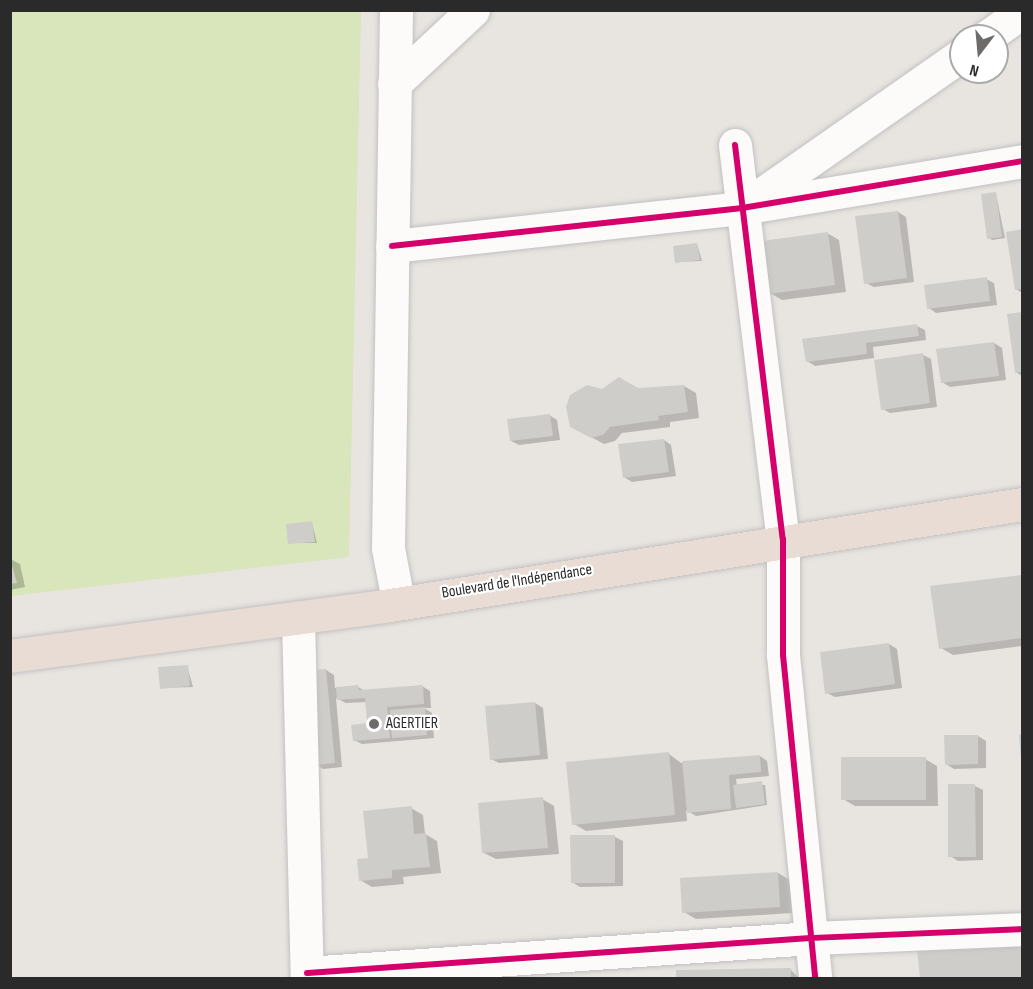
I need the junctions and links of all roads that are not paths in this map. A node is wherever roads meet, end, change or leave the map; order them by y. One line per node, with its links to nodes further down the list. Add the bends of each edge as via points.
1 (396, 10): 6 (street)
2 (473, 10): 6 (street)
3 (1023, 12): 4 (street)
4 (1006, 24)
5 (949, 63): 9 (street)
6 (394, 84): 10 (street)
7 (735, 145): 9 (street)
8 (1023, 161): 9 (street)
9 (742, 208): 10 (street); 12 (street)
10 (392, 246): 13 (street, via 388,548)
11 (1023, 504): 12 (highway, Boulevard de l'Indépendance)
12 (783, 539): 13 (highway, Boulevard de l'Indépendance); 17 (street, via 783,655)
13 (398, 602): 14 (highway, Boulevard de l'Indépendance)
14 (298, 618): 15 (highway, Boulevard de l'Indépendance); 18 (street)
15 (10, 656)
16 (1023, 929): 17 (street)
17 (811, 938): 18 (street); 19 (street)
18 (307, 976)
19 (814, 978)

